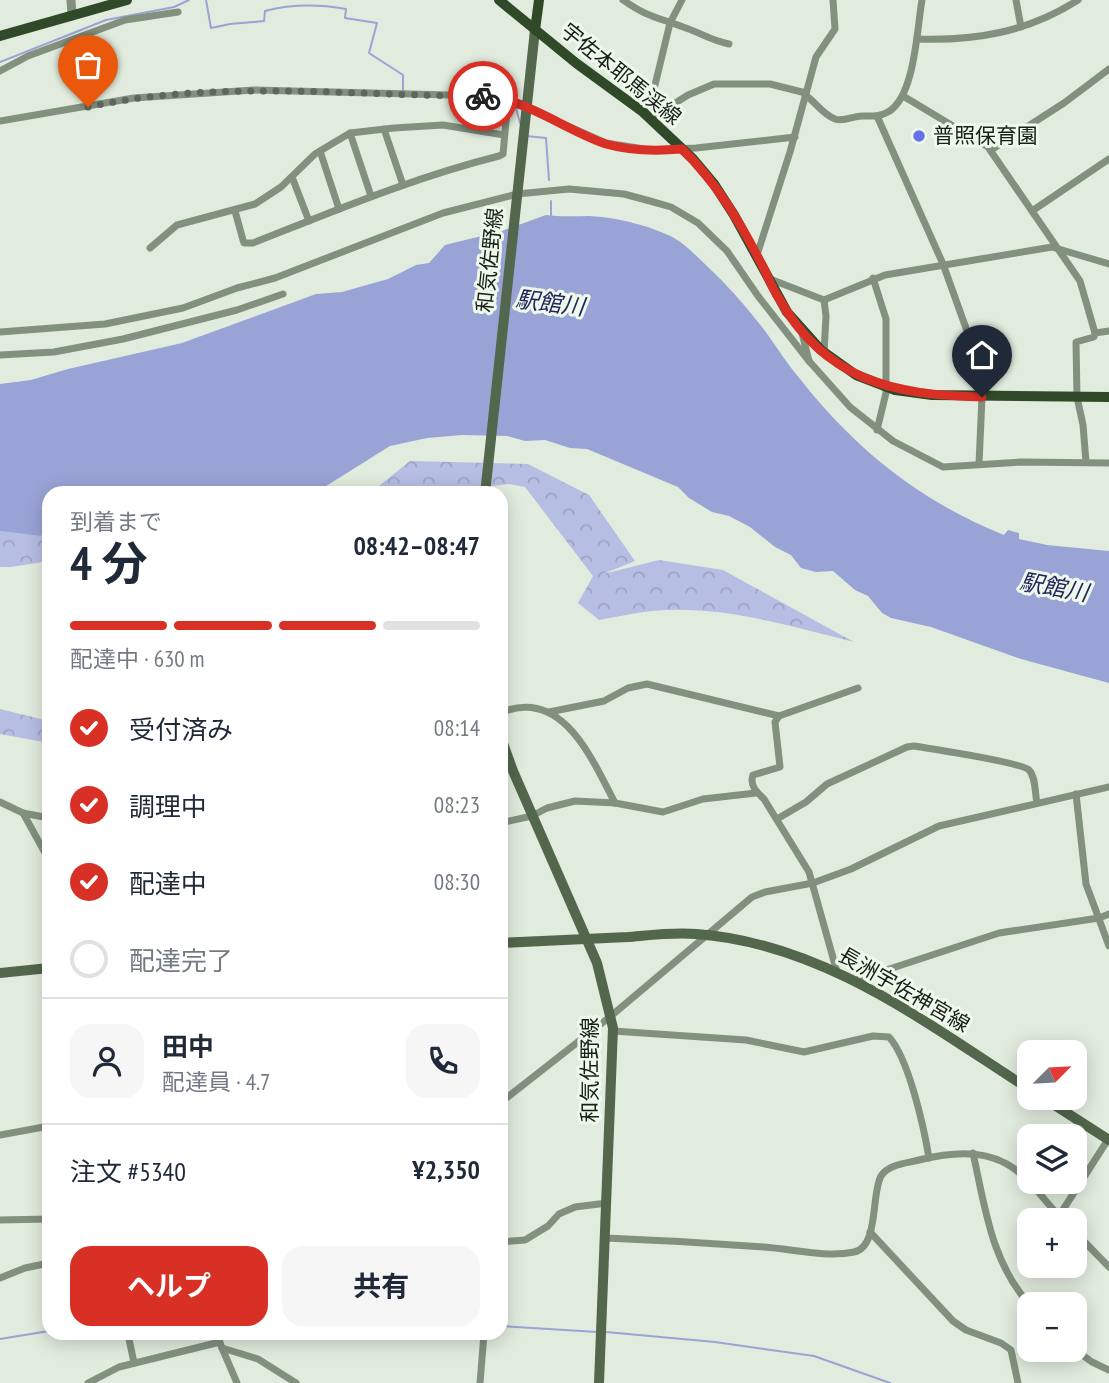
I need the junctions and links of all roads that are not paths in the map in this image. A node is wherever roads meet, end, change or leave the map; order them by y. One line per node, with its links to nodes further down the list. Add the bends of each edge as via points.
1 (71, 0): 12 (street)
2 (127, 0): 12 (main road)
3 (499, 0): 15 (main road, 宇佐本耶馬渓線)
4 (538, 0): 15 (main road, 宇佐本耶馬渓線)
5 (623, 0): 13 (street, via 645,15)
6 (682, 0): 13 (street)
7 (833, 0): 21 (street, via 835,29 817,57)
8 (922, 0): 17 (street)
9 (1016, 0): 14 (street)
10 (1078, 0): 14 (street)
11 (178, 12): 20 (street, via 125,20)
12 (72, 16): 16 (main road)
13 (670, 23): 18 (street); 25 (street)
14 (1021, 27): 17 (street, via 977,38)
15 (536, 30): 24 (main road, 和気佐野線); 25 (main road, 宇佐本耶馬渓線)
16 (0, 36)
17 (917, 39): 22 (street)
18 (729, 44)
19 (1109, 69): 33 (street)
20 (0, 71)
21 (805, 94): 25 (street, via 770,84 714,84); 26 (street, via 840,120); 31 (street)
22 (903, 96): 26 (street, via 890,111); 33 (street)
23 (508, 100): 24 (street); 27 (street, via 254,90 134,98); 30 (street)
24 (527, 108): 32 (street, via 606,144 659,151); 38 (main road, 和気佐野線)
25 (647, 116): 32 (main road, 宇佐本耶馬渓線)
26 (877, 116): 47 (street)
27 (0, 121)
28 (384, 129): 29 (street); 30 (street, via 443,125); 37 (street)
29 (350, 133): 34 (street); 39 (street)
30 (504, 135): 37 (street, via 502,155)
31 (795, 137): 32 (street); 46 (street)
32 (682, 149): 46 (main road, 宇佐本耶馬渓線, via 714,184)
33 (991, 150): 42 (street)
34 (320, 151): 36 (street); 40 (street)
35 (1109, 159): 42 (street)
36 (292, 177): 41 (street, via 255,204); 43 (street)
37 (403, 185): 39 (street)
38 (517, 196): 55 (street, via 443,213 183,308 105,324); 59 (street, via 569,189 601,191 650,201 687,215 727,251); 68 (main road, 和気佐野線)
39 (371, 197): 40 (street)
40 (339, 209): 43 (street)
41 (235, 211): 43 (street, via 244,243 249,244); 44 (street, via 177,225)
42 (1031, 211): 45 (street)
43 (309, 221)
44 (150, 248)
45 (1057, 248): 47 (street); 48 (street); 56 (street, via 1080,281)
46 (757, 255): 49 (main road, 宇佐本耶馬渓線)
47 (943, 264): 50 (street); 61 (street, via 976,356)
48 (1109, 264)
49 (768, 278): 52 (street); 53 (main road, 宇佐本耶馬渓線)
50 (873, 278): 52 (street); 60 (street, via 886,319)
51 (283, 293): 58 (street, via 237,310 123,339 54,352)
52 (824, 300): 57 (street)
53 (801, 329): 57 (main road, 宇佐本耶馬渓線); 59 (street)
54 (1109, 331): 56 (street)
55 (0, 332)
56 (1095, 333): 62 (street, via 1076,342)
57 (824, 353): 60 (main road, 宇佐本耶馬渓線)
58 (0, 355)
59 (808, 361): 64 (street)
60 (886, 387): 61 (main road, 宇佐本耶馬渓線, via 918,394); 64 (street)
61 (982, 397): 62 (main road, 宇佐本耶馬渓線); 67 (street)
62 (1077, 397): 63 (main road, 宇佐本耶馬渓線); 65 (street)
63 (1109, 397)
64 (877, 430): 67 (street, via 943,467)
65 (1086, 463): 66 (street); 67 (street)
66 (1109, 463)
67 (979, 464)
68 (486, 486)
69 (858, 688): 72 (street)
70 (508, 710): 71 (street, via 520,706)
71 (549, 712): 72 (street, via 604,701 647,684); 78 (street, via 585,747)
72 (779, 716): 75 (street, via 775,722 780,767 753,775)
73 (508, 755): 81 (main road, 和気佐野線)
74 (1109, 787): 76 (street)
75 (756, 793): 78 (street, via 703,799 663,812); 83 (street)
76 (1076, 794): 79 (street); 88 (street, via 1084,869)
77 (0, 802): 80 (street)
78 (615, 803): 81 (street, via 575,801)
79 (1037, 803): 83 (street, via 1027,769 914,746 827,784); 86 (street, via 939,826)
80 (23, 813): 82 (street); 85 (street)
81 (533, 816): 84 (street); 90 (main road, 和気佐野線)
82 (42, 817)
83 (777, 819): 86 (street)
84 (508, 821)
85 (42, 847)
86 (813, 883): 89 (street, via 752,897); 94 (street)
87 (1109, 914): 88 (street)
88 (1098, 918): 92 (street); 96 (street, via 999,933)
89 (709, 936): 90 (main road, 長洲宇佐神宮線); 94 (main road, 長洲宇佐神宮線, via 769,947); 97 (street)
90 (587, 939): 91 (main road, 長洲宇佐神宮線); 97 (main road, 和気佐野線, via 601,972)
91 (508, 943)
92 (1109, 946)
93 (42, 969): 95 (main road)
94 (837, 972): 96 (main road, 長洲宇佐神宮線)
95 (0, 973)
96 (856, 981): 99 (main road, 長洲宇佐神宮線)
97 (611, 1016): 98 (main road, 和気佐野線); 100 (street)
98 (613, 1031): 106 (street, via 746,1040 804,1052 873,1036 888,1037 913,1090); 107 (main road, 和気佐野線)
99 (1017, 1082)
100 (508, 1097)
101 (1062, 1110): 104 (main road)
102 (42, 1127): 103 (street)
103 (0, 1135)
104 (1108, 1139): 109 (street)
105 (972, 1153): 106 (street); 108 (street, via 990,1155 1021,1174); 119 (street, via 999,1259)
106 (929, 1158): 112 (street, via 883,1173)
107 (607, 1203): 113 (main road, 和気佐野線); 114 (street, via 575,1207 525,1240)
108 (1052, 1208)
109 (1067, 1208)
110 (42, 1219): 111 (street)
111 (0, 1220)
112 (870, 1232): 113 (street, via 862,1249 828,1253); 132 (street, via 953,1321 1007,1346 1014,1357)
113 (605, 1238): 131 (main road, 和気佐野線)
114 (508, 1241)
115 (1087, 1245): 117 (street)
116 (42, 1264): 118 (street)
117 (1109, 1268)
118 (0, 1278)
119 (1020, 1292)
120 (129, 1340): 125 (street)
121 (219, 1340): 123 (street)
122 (484, 1340): 130 (street)
123 (221, 1345): 125 (street); 128 (street); 129 (street, via 258,1359)
124 (1087, 1358): 126 (street)
125 (134, 1363): 127 (street)
126 (1109, 1370)
127 (88, 1383)
128 (237, 1383)
129 (296, 1383)
130 (480, 1383)
131 (599, 1383)
132 (1018, 1383)

